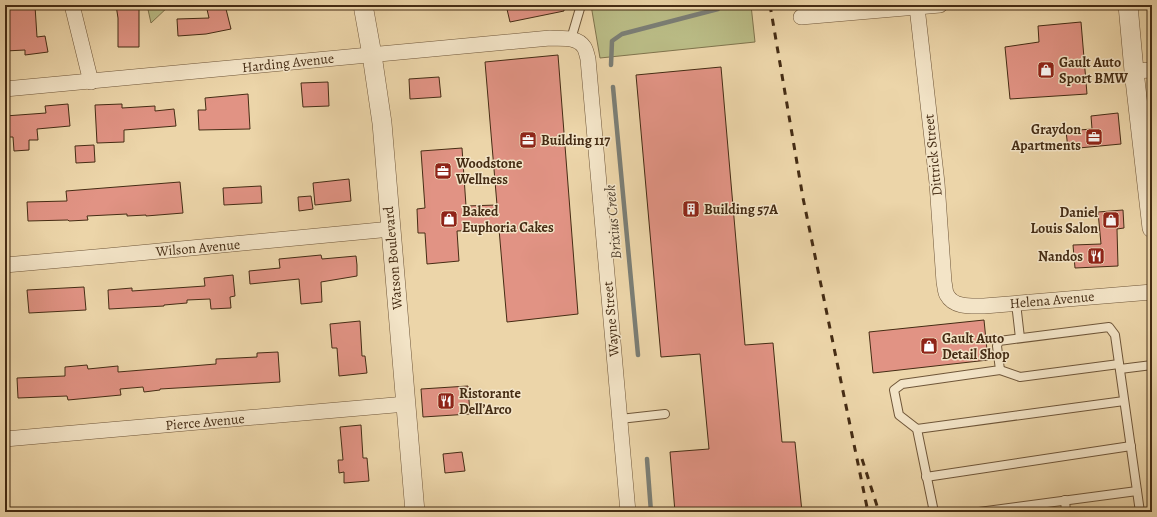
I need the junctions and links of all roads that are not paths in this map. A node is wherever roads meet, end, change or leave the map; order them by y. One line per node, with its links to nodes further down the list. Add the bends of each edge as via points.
1 (72, 5): 11 (street)
2 (363, 5): 9 (street, Watson Boulevard)
3 (581, 5): 8 (lane)
4 (940, 5): 6 (street)
5 (1128, 5): 10 (street)
6 (917, 7): 7 (street); 17 (street, Dittrick Street, via 937,183 944,282 947,295)
7 (801, 18)
8 (572, 39): 9 (street, Harding Avenue, via 550,38); 26 (street, Wayne Street, via 583,46 588,59)
9 (372, 55): 11 (street, Harding Avenue); 14 (street, Watson Boulevard, via 382,123)
10 (1143, 70): 13 (street)
11 (91, 82): 12 (street, Harding Avenue)
12 (5, 89)
13 (1152, 228)
14 (391, 229): 15 (street, Wilson Avenue); 24 (street, Watson Boulevard)
15 (5, 265)
16 (1152, 292): 18 (street, Helena Avenue)
17 (952, 301): 18 (street, Helena Avenue, via 959,305)
18 (1016, 304): 19 (lane)
19 (1020, 338): 21 (lane, via 1110,327 1115,335); 22 (lane, via 999,340 997,346)
20 (1152, 365): 21 (lane)
21 (1120, 366): 22 (lane, via 1020,377); 23 (lane)
22 (1000, 370): 27 (lane, via 902,384 894,390 899,415)
23 (1124, 401): 27 (lane); 29 (lane)
24 (406, 404): 28 (street, Pierce Avenue); 33 (street, Watson Boulevard)
25 (665, 414): 26 (lane)
26 (620, 419): 34 (street, Wayne Street)
27 (917, 429): 30 (lane)
28 (5, 439)
29 (1131, 446): 30 (lane); 31 (lane)
30 (926, 476): 35 (lane)
31 (1137, 491): 32 (lane); 38 (lane)
32 (1065, 500): 36 (lane); 37 (lane)
33 (415, 512)
34 (628, 512)
35 (934, 512)
36 (979, 512)
37 (1066, 512)
38 (1140, 512)

